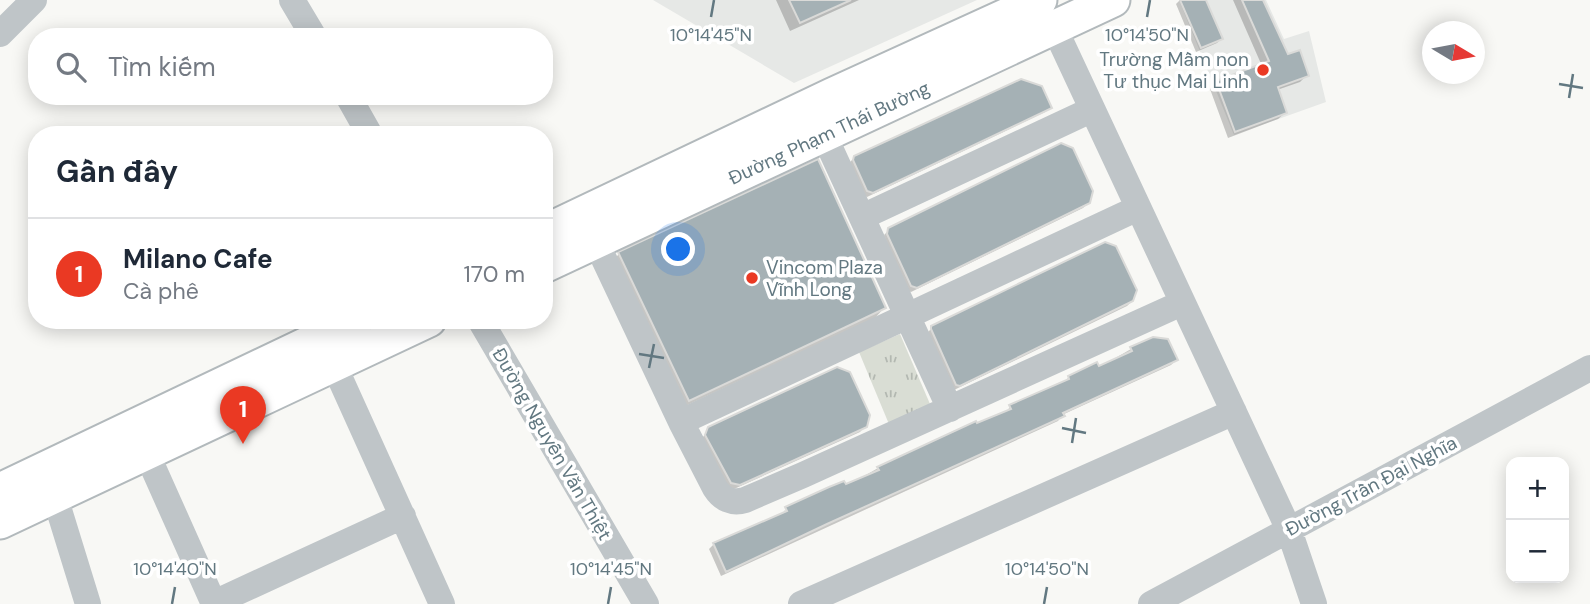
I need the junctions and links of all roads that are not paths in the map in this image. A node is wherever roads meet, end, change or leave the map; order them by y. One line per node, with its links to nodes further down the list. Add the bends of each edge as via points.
1 (34, 0): 6 (street)
2 (292, 0): 5 (street)
3 (1113, 0): 4 (main road, Đường Phạm Thái Bường)
4 (1047, 14): 7 (main road, Đường Phạm Thái Bường); 9 (street)
5 (309, 28)
6 (0, 34)
7 (955, 57): 11 (main road, Đường Phạm Thái Bường); 14 (main road, Đường Phạm Thái Bường, via 832,95)
8 (353, 105): 10 (street)
9 (1091, 110): 12 (street); 13 (street)
10 (365, 126)
11 (824, 135): 13 (street); 15 (main road, Đường Phạm Thái Bường)
12 (1138, 208): 17 (street); 18 (street)
13 (862, 216): 18 (street)
14 (553, 228)
15 (596, 242): 16 (main road, Đường Phạm Thái Bường); 26 (street)
16 (553, 262)
17 (1182, 303): 24 (street); 25 (street)
18 (907, 316): 24 (street); 26 (street)
19 (341, 329): 27 (main road)
20 (410, 329): 22 (main road)
21 (485, 329): 36 (street, Đường Nguyễn Văn Thiệt)
22 (334, 365): 27 (main road); 30 (street)
23 (1590, 368): 32 (street, Đường Trần Đại Nghĩa)
24 (950, 409): 26 (street, via 740,502 718,492)
25 (1234, 412): 32 (street); 37 (street)
26 (681, 422)
27 (141, 440): 28 (main road); 29 (main road); 34 (street)
28 (0, 490)
29 (55, 497): 31 (main road); 33 (street)
30 (402, 516): 34 (street); 35 (street)
31 (0, 522)
32 (1289, 530): 38 (street, Đường Trần Đại Nghĩa); 39 (street)
33 (88, 604)
34 (214, 604)
35 (442, 604)
36 (646, 604)
37 (801, 604)
38 (1151, 604)
39 (1314, 604)

